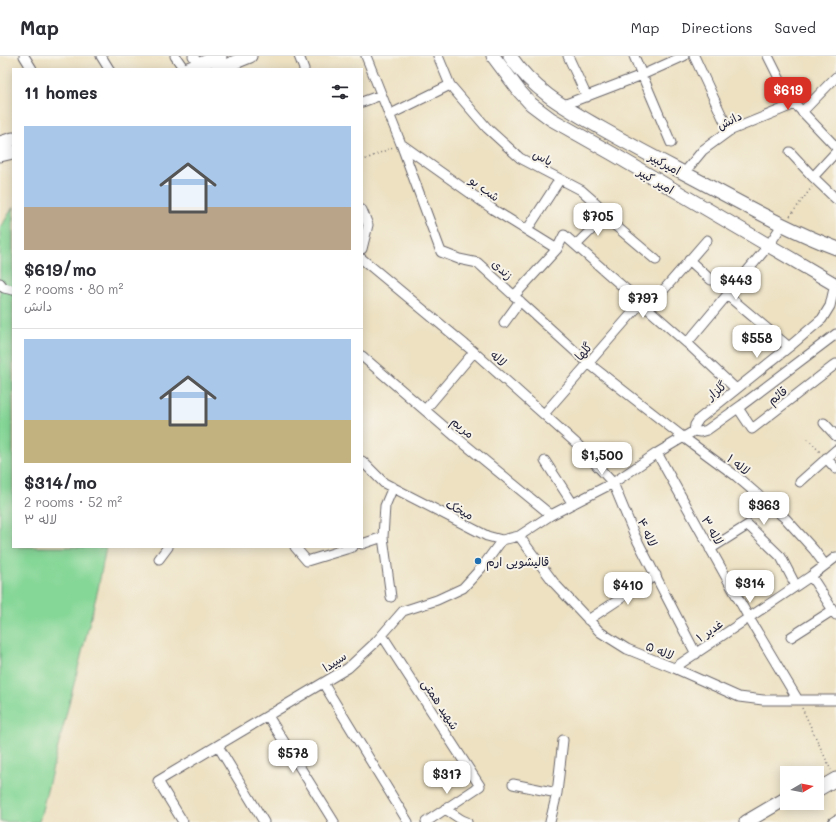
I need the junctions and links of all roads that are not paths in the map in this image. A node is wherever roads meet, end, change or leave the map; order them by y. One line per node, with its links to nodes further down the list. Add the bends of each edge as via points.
1 (24, 56): 17 (street)
2 (101, 56): 18 (street)
3 (175, 56): 19 (street)
4 (220, 56): 16 (street)
5 (250, 56): 20 (street)
6 (299, 56): 21 (street)
7 (366, 56): 25 (street, زندی)
8 (438, 56): 24 (street, یاس)
9 (493, 56): 45 (street, امیر کبیر, via 520,92 541,112)
10 (510, 56): 29 (street, امیرکبیر, via 541,91)
11 (568, 56): 26 (street)
12 (634, 56): 22 (street)
13 (684, 56): 22 (street)
14 (694, 56): 32 (street)
15 (768, 56): 28 (street)
16 (193, 63)
17 (31, 68)
18 (109, 68)
19 (183, 68)
20 (220, 68)
21 (304, 68)
22 (642, 75): 26 (street); 35 (street)
23 (836, 77): 30 (street)
24 (450, 85): 31 (street); 43 (street, یاس, via 487,128 520,158)
25 (381, 95): 27 (street); 31 (street, زندی)
26 (587, 97): 29 (street)
27 (363, 102)
28 (795, 104): 30 (street); 32 (street, دانش)
29 (561, 106): 42 (street, امیرکبیر)
30 (802, 112): 37 (street)
31 (389, 115): 36 (street, زندی)
32 (729, 131): 42 (street, دانش, via 703,150)
33 (12, 139): 34 (street)
34 (0, 143)
35 (671, 143)
36 (401, 144): 50 (street, شب بو, via 494,210); 65 (street, زندی, via 441,252 478,263)
37 (836, 147)
38 (12, 152): 41 (street)
39 (790, 152): 44 (street)
40 (836, 152): 44 (street)
41 (0, 156)
42 (684, 173): 45 (street); 49 (street, امیرکبیر)
43 (560, 179): 48 (street, یاس, via 581,190); 50 (street)
44 (815, 179): 46 (street)
45 (675, 191): 54 (street, امیر کبیر)
46 (836, 199)
47 (363, 212): 52 (street, via 368,225)
48 (606, 215): 53 (street); 57 (street, یاس)
49 (782, 225): 54 (street); 55 (street, امیرکبیر)
50 (527, 230): 56 (street, شب بو)
51 (707, 240): 58 (street, گلها)
52 (363, 245)
53 (576, 245): 56 (street, via 564,235); 66 (street)
54 (769, 245): 62 (street, امیر کبیر); 64 (street)
55 (836, 248)
56 (557, 249): 65 (street)
57 (656, 260)
58 (689, 260): 60 (street); 66 (street, گلها)
59 (363, 261): 71 (street, لاله)
60 (711, 280)
61 (0, 283): 63 (street, via 4,288)
62 (835, 284): 70 (street, گلزار, via 825,315)
63 (12, 290)
64 (727, 295): 69 (street); 70 (street)
65 (517, 298): 67 (street); 73 (street, زندی)
66 (644, 306): 69 (street); 73 (street, گلها)
67 (504, 323)
68 (836, 334): 76 (street, گلزار)
69 (687, 343): 75 (street)
70 (789, 347): 75 (street, گلزار)
71 (474, 352): 77 (street); 78 (street, لاله)
72 (363, 357): 77 (street, مریم)
73 (588, 363): 78 (street, گلها); 82 (street, زندی)
74 (836, 364): 76 (street, قائم, via 752,428)
75 (736, 389): 80 (street, گلزار, via 699,419)
76 (738, 408): 80 (street, گلزار, via 706,430)
77 (425, 410): 93 (street, مریم)
78 (544, 414): 90 (street, لاله, via 577,444)
79 (824, 423): 81 (street)
80 (694, 431): 82 (street, گلزار)
81 (836, 436)
82 (683, 437): 84 (street, گلزار); 104 (street, لاله ۱, via 736,476 786,519)
83 (836, 450): 85 (street)
84 (657, 453): 90 (street, گلزار); 101 (street, لاله ۳)
85 (826, 458): 88 (street); 89 (street)
86 (545, 461): 92 (street)
87 (363, 462): 91 (street, میخک, via 384,483)
88 (836, 469)
89 (800, 482)
90 (612, 483): 92 (street, گلزار); 105 (street, لاله ۴)
91 (393, 487): 95 (street, via 385,506); 96 (street, میخک, via 487,536)
92 (573, 504): 93 (street, گلزار)
93 (551, 515): 94 (street, گلزار)
94 (520, 536): 96 (street); 111 (street, لاله ۵, via 555,584)
95 (383, 537): 97 (street); 108 (street)
96 (502, 540): 112 (street, سپیدا, via 463,588 403,611)
97 (363, 544)
98 (167, 548): 103 (street)
99 (296, 548): 100 (street, via 308,561)
100 (350, 548)
101 (710, 549): 107 (street, via 748,525 781,557); 110 (street, لاله ۳)
102 (836, 557): 104 (street, غدیر ۱)
103 (158, 559)
104 (825, 565): 106 (street, غدیر ۱)
105 (656, 575): 111 (street); 114 (street, لاله ۴)
106 (811, 576): 107 (street, غدیر ۱); 109 (street)
107 (796, 586): 110 (street, غدیر ۱)
108 (391, 597)
109 (834, 613): 113 (street)
110 (749, 618): 114 (street, غدیر ۱); 117 (street, لاله ۳)
111 (588, 620): 115 (street, لاله ۵, via 600,632 627,649)
112 (382, 635): 116 (street, سپیدا, via 348,668); 128 (street, شهید همتی, via 480,786)
113 (791, 637)
114 (696, 654): 115 (street, غدیر ۱)
115 (674, 668): 117 (street, لاله ۵, via 739,698)
116 (323, 683): 119 (street, سپیدا); 134 (street)
117 (798, 700): 118 (street, لاله ۵)
118 (836, 700)
119 (268, 716): 121 (street, سپیدا); 133 (street)
120 (563, 740): 126 (street)
121 (218, 746): 131 (street, سپیدا, via 158,781); 132 (street)
122 (835, 773): 123 (street); 124 (street)
123 (824, 777)
124 (824, 783)
125 (513, 784): 126 (street)
126 (557, 793): 137 (street)
127 (780, 802): 138 (street)
128 (445, 810): 135 (street); 136 (street)
129 (783, 810): 139 (street)
130 (836, 820): 140 (street)
131 (183, 822)
132 (264, 822)
133 (334, 822)
134 (408, 822)
135 (426, 822)
136 (467, 822)
137 (550, 822)
138 (746, 822)
139 (762, 822)
140 (833, 822)

